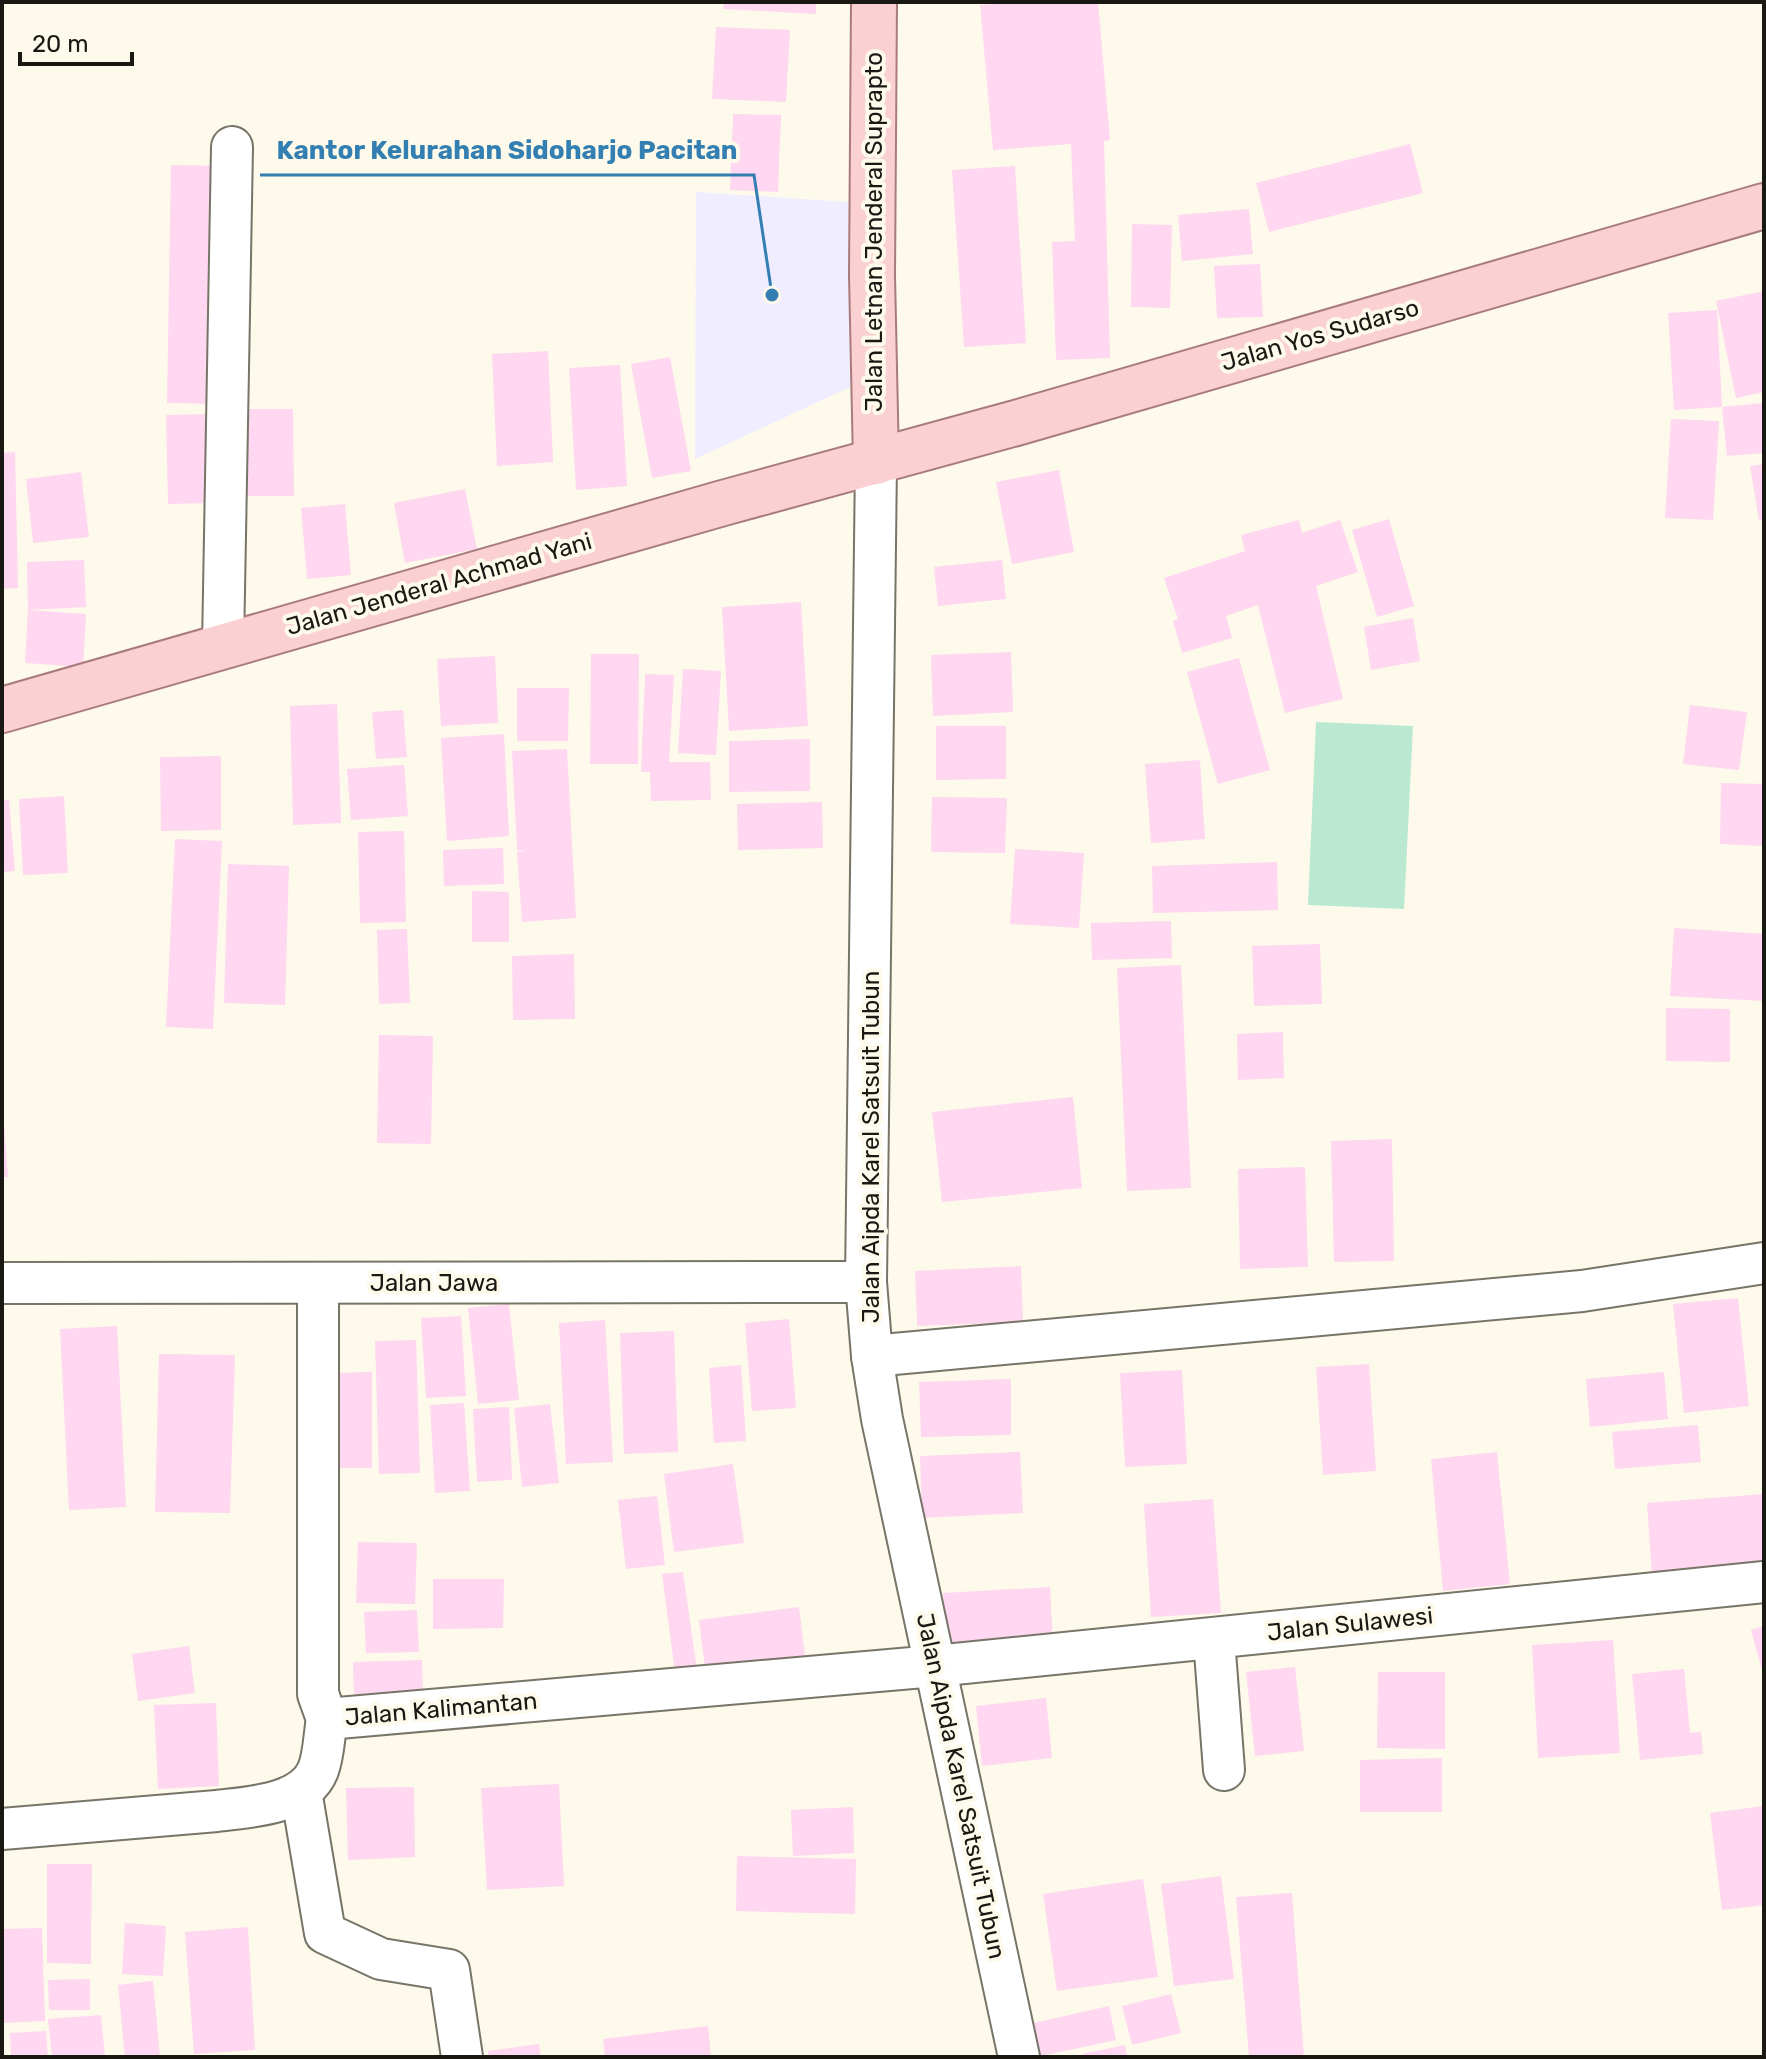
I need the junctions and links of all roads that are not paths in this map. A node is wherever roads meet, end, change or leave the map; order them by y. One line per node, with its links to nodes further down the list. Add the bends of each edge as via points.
1 (874, 2): 4 (main road, Jalan Letnan Jenderal Suprapto)
2 (232, 147): 5 (street)
3 (1764, 206): 4 (main road, Jalan Yos Sudarso)
4 (876, 462): 5 (main road, Jalan Jenderal Achmad Yani); 8 (street, Jalan Aipda Karel Satsuit Tubun)
5 (223, 646): 6 (main road, Jalan Jenderal Achmad Yani)
6 (2, 710)
7 (1764, 1263): 11 (street, via 1582,1291)
8 (866, 1282): 10 (street, Jalan Jawa); 11 (street, Jalan Aipda Karel Satsuit Tubun)
9 (2, 1283): 10 (street, Jalan Jawa)
10 (318, 1283): 15 (street, via 318,1694)
11 (872, 1356): 14 (street, Jalan Aipda Karel Satsuit Tubun)
12 (1764, 1582): 13 (street, Jalan Sulawesi)
13 (1214, 1639): 14 (street, Jalan Sulawesi); 16 (street)
14 (935, 1666): 15 (street, Jalan Kalimantan); 20 (street, Jalan Aipda Karel Satsuit Tubun)
15 (327, 1719): 17 (street, Jalan Kalimantan, via 320,1767)
16 (1224, 1770)
17 (301, 1791): 18 (street, via 240,1808); 19 (street, via 325,1933 381,1959 449,1970)
18 (2, 1829)
19 (462, 2057)
20 (1019, 2057)

